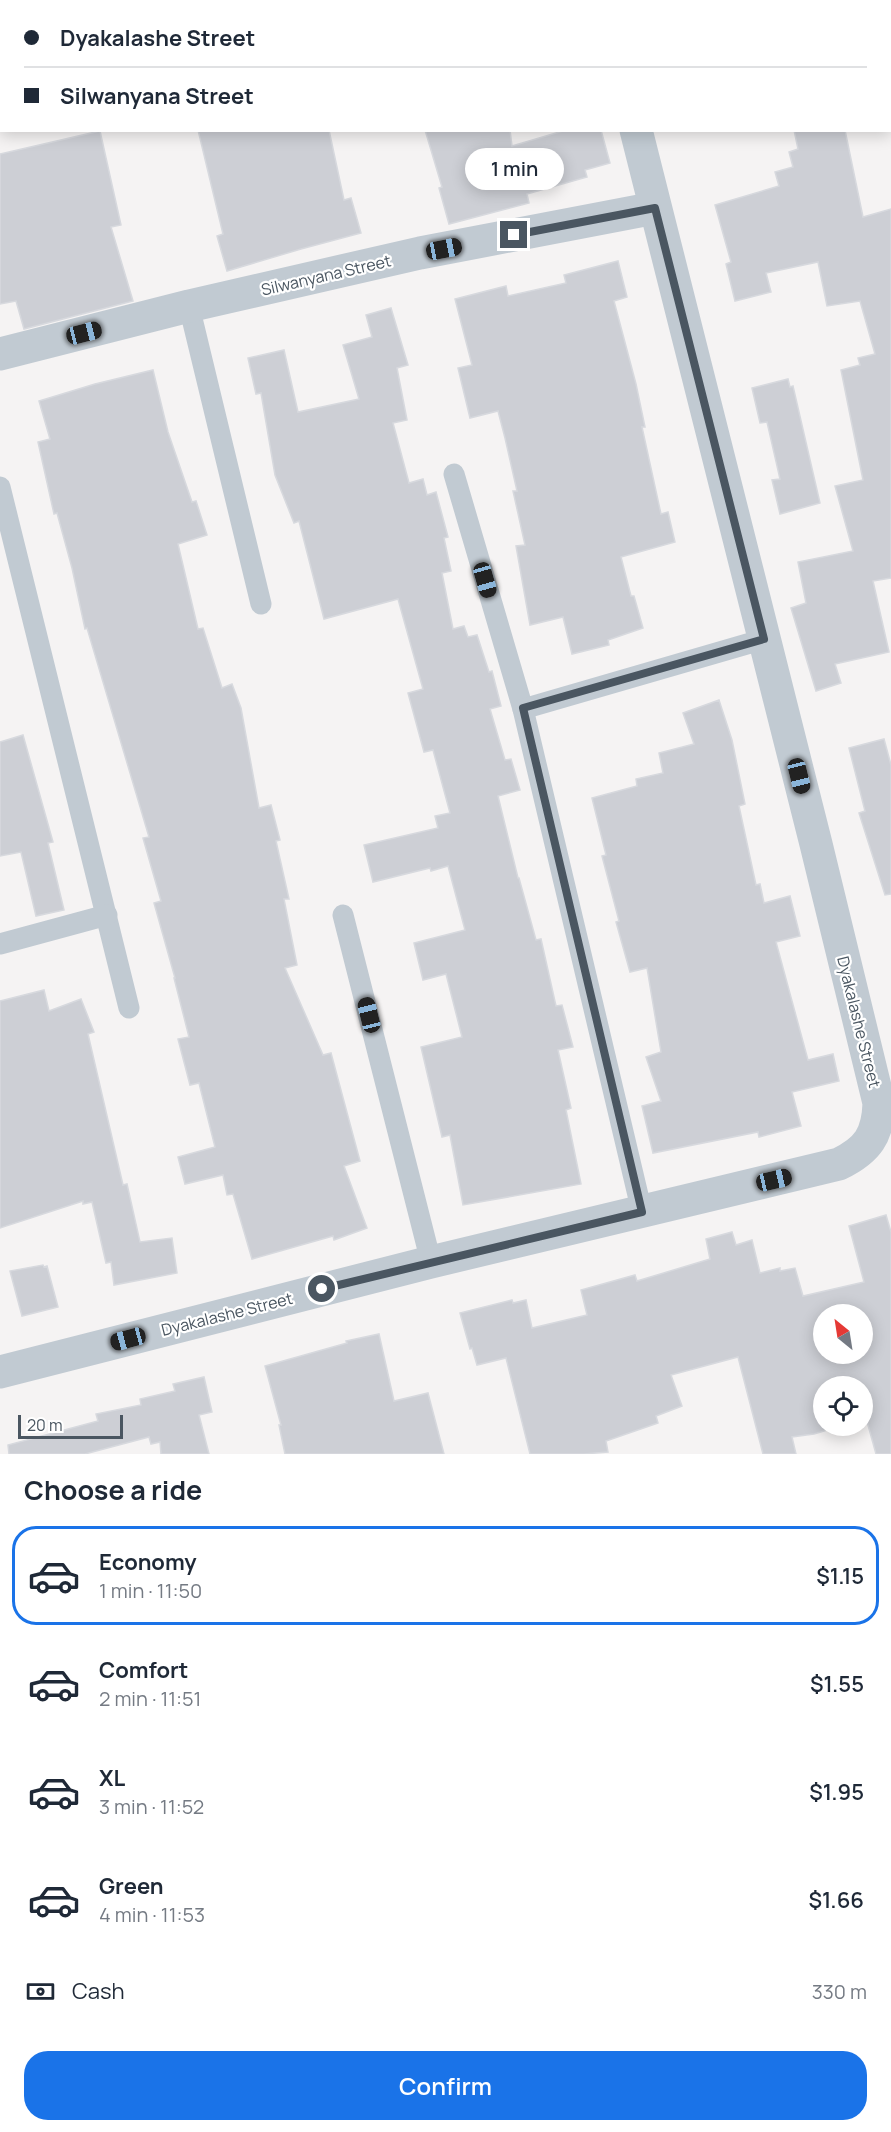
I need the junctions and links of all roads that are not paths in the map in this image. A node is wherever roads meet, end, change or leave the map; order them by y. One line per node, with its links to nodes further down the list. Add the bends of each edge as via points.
1 (636, 132): 2 (street, Dyakalashe Street)
2 (655, 208): 3 (street, Silwanyana Street, via 420,253); 8 (street, Dyakalashe Street)
3 (189, 306): 4 (street, Silwanyana Street); 7 (lane)
4 (0, 354)
5 (454, 474): 9 (lane)
6 (0, 487): 10 (lane)
7 (261, 604)
8 (764, 639): 9 (lane); 14 (street, Dyakalashe Street, via 879,1103 878,1121 866,1146 839,1164)
9 (523, 708): 14 (lane)
10 (107, 915): 12 (lane); 13 (lane)
11 (343, 915): 15 (lane)
12 (0, 945)
13 (129, 1008)
14 (642, 1212): 15 (street, Dyakalashe Street)
15 (431, 1262): 16 (street, Dyakalashe Street)
16 (0, 1372)

